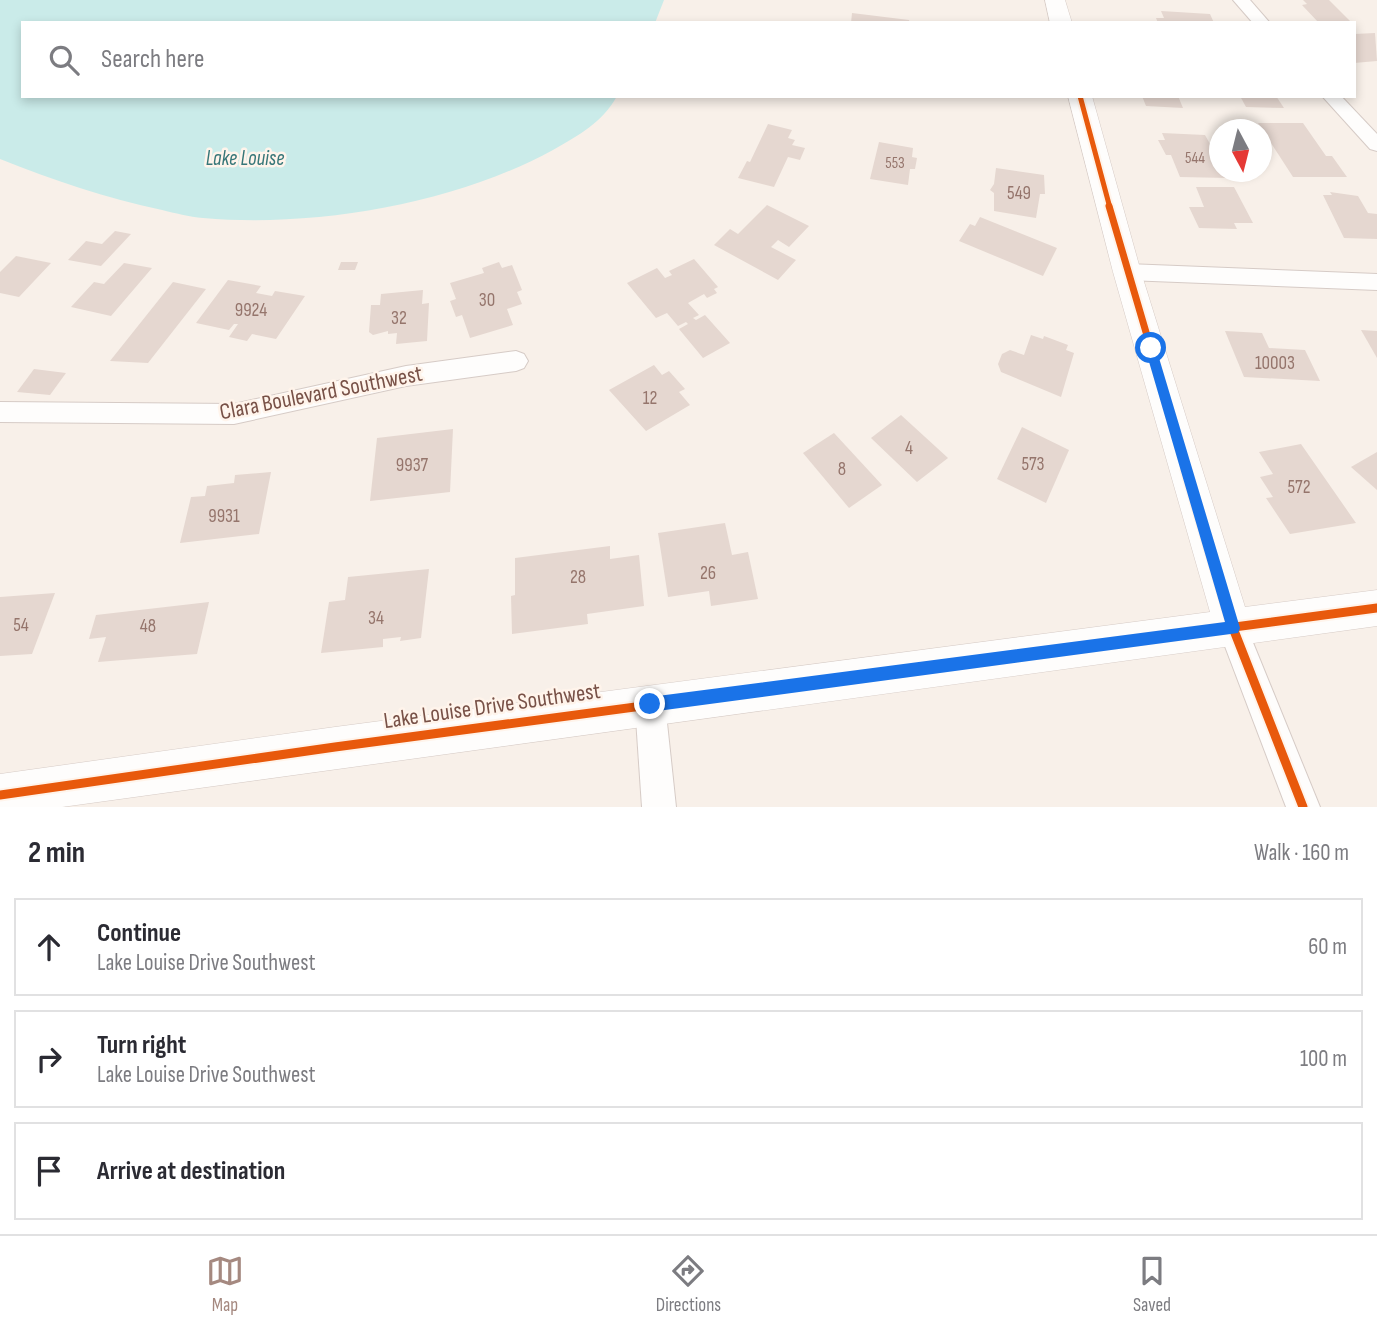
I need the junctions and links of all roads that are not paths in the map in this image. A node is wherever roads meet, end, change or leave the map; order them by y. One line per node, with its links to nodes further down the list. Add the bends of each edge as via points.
1 (1055, 0): 3 (street)
2 (1241, 0): 4 (street)
3 (1060, 21)
4 (1260, 21)
5 (1081, 98): 8 (street)
6 (1333, 98): 7 (street)
7 (1377, 145)
8 (1127, 272): 9 (street); 13 (street)
9 (1377, 282)
10 (516, 361): 11 (street, Clara Boulevard Southwest, via 406,376 234,414)
11 (0, 412)
12 (1377, 608): 13 (street, Lake Louise Drive Southwest)
13 (1233, 628): 14 (street, Lake Louise Drive Southwest); 17 (street)
14 (650, 704): 15 (street, Lake Louise Drive Southwest); 16 (street)
15 (0, 795)
16 (659, 807)
17 (1303, 807)

